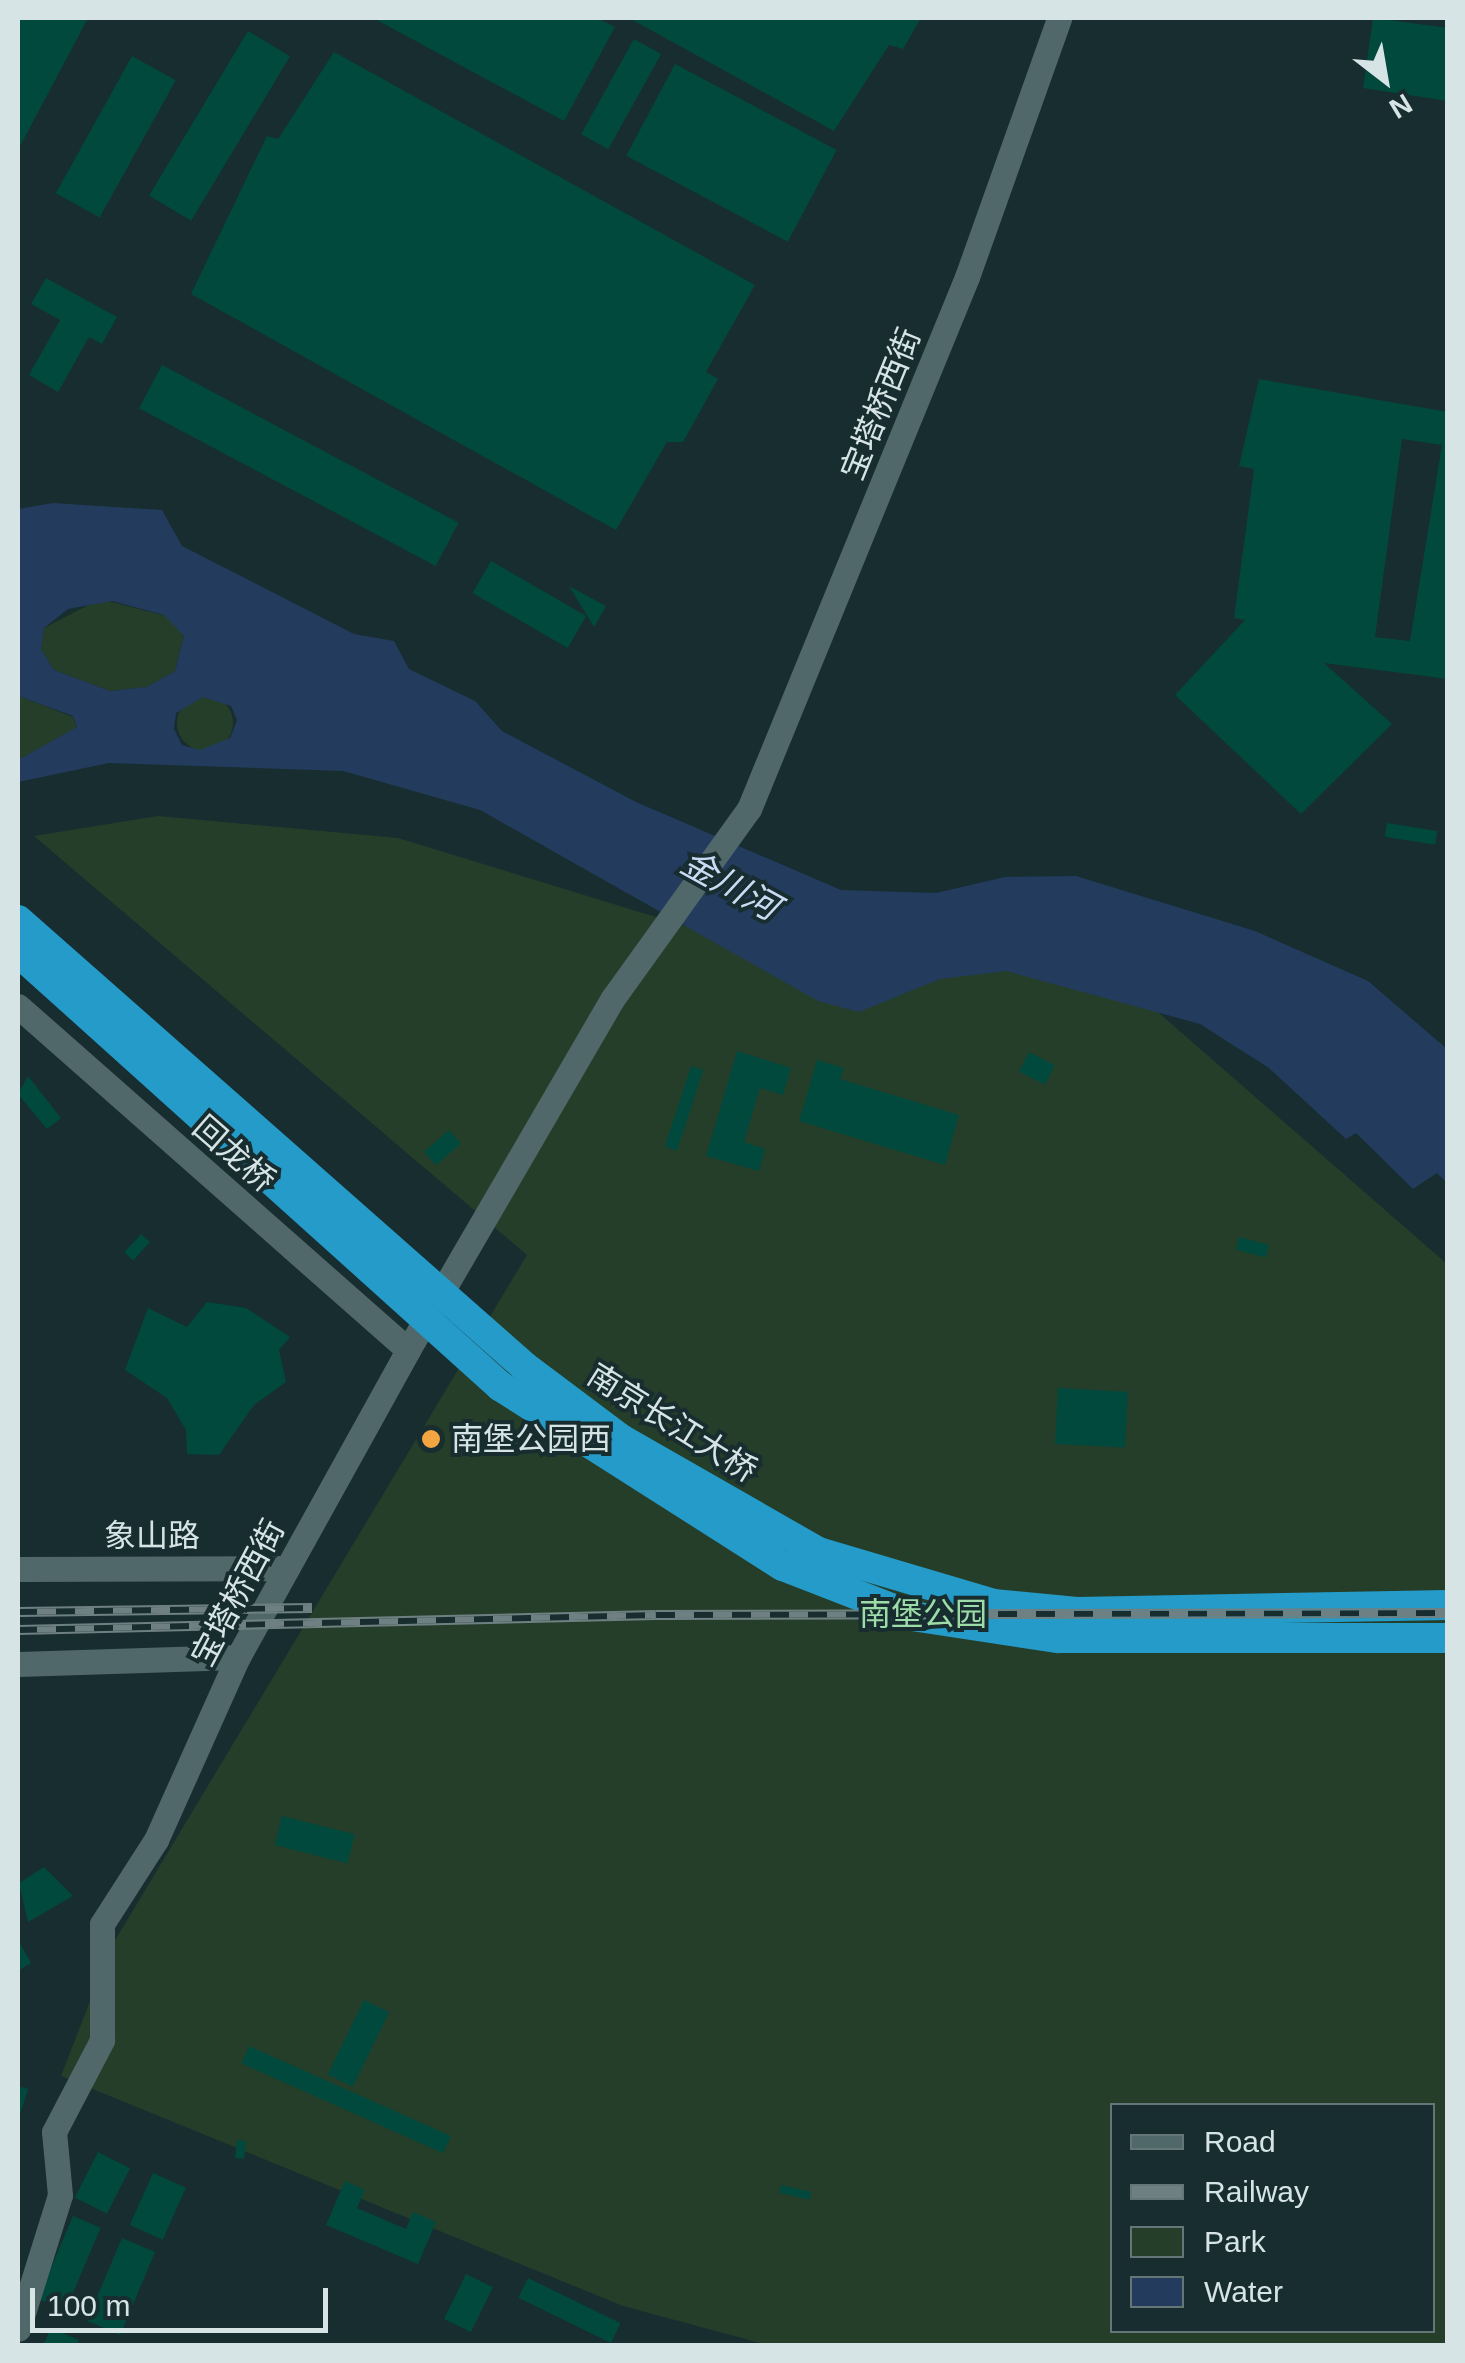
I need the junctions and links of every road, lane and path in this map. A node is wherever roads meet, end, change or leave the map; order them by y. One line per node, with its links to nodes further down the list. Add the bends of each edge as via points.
1 (1060, 18): 5 (street, 宝塔桥西街, via 967,278 748,809 612,998)
2 (18, 920): 8 (highway, 南京长江大桥, via 525,1367 621,1439 818,1552 993,1604 1076,1612)
3 (18, 952): 9 (highway, 南京长江大桥, via 500,1386 783,1566 912,1616 1058,1638)
4 (18, 1006): 5 (street, 回龙桥)
5 (408, 1350): 6 (street, 宝塔桥西街)
6 (287, 1568): 7 (street, 象山路); 10 (street, 宝塔桥西街)
7 (18, 1570)
8 (1448, 1605)
9 (1448, 1638)
10 (238, 1656): 11 (street); 12 (street, 宝塔桥西街, via 156,1840 102,1924 102,2040 54,2132 60,2195)
11 (18, 1664)
12 (18, 2329)

